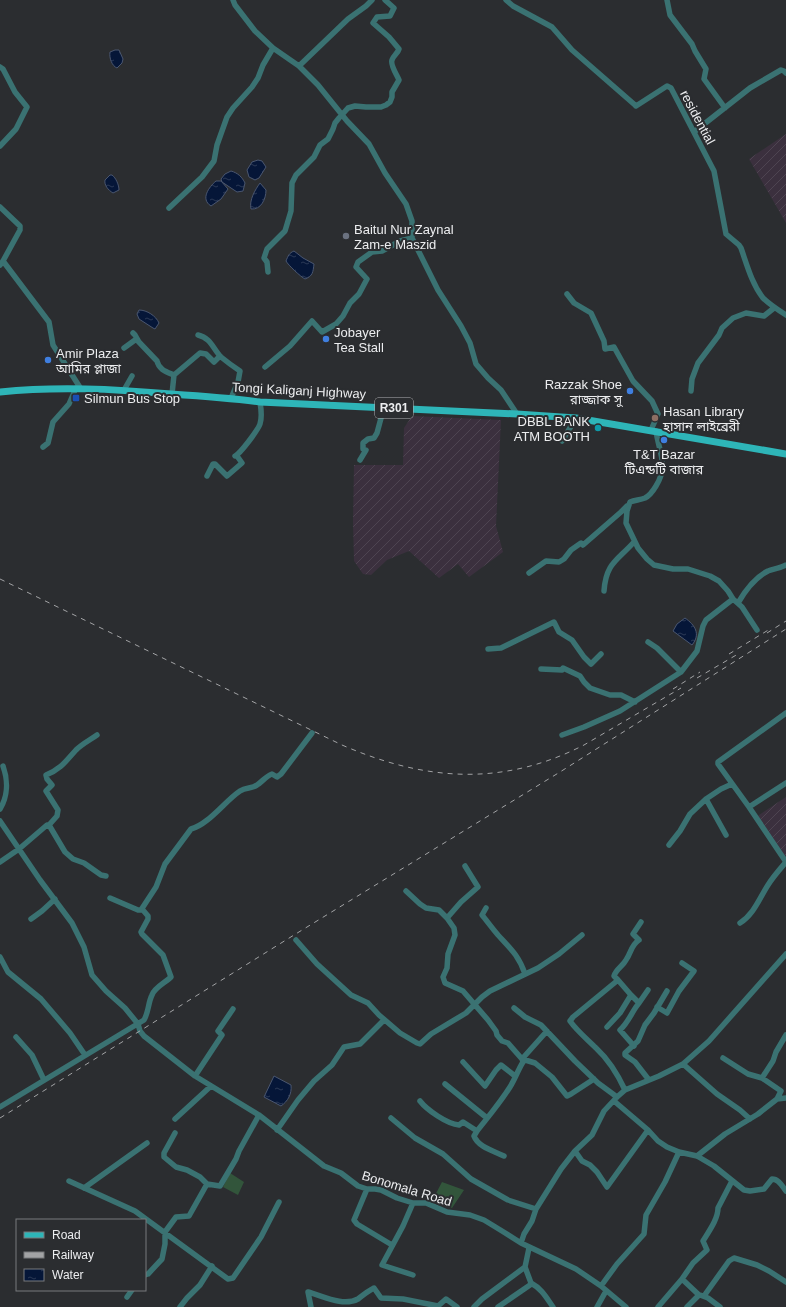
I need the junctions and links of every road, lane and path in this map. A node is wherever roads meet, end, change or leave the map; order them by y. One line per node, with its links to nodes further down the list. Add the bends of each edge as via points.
1 (233, 0): 6 (street, via 255,31)
2 (372, 0): 8 (street, via 348,19)
3 (385, 0): 11 (street, via 394,8 390,16 376,17 373,23 400,49 392,60 399,80 390,102 386,105 355,106 348,108)
4 (506, 0): 12 (street, residential, via 552,27 572,50 636,106 669,86)
5 (667, 0): 10 (street, via 670,15 692,44 706,69 704,79)
6 (273, 48): 8 (street); 15 (street, via 258,78 227,117 214,161 202,178)
7 (0, 66): 13 (street, via 27,107 16,129)
8 (299, 66): 11 (street)
9 (786, 73): 10 (street, via 781,70 750,88)
10 (725, 108): 12 (street)
11 (343, 115): 16 (street, via 369,144 406,204 412,221); 18 (street, via 335,123 328,139 320,145 314,157 296,175 292,184 291,211 284,231 268,249 264,258)
12 (694, 132): 20 (street, residential, via 714,171 726,234 739,245 752,278 763,297)
13 (0, 146)
14 (0, 207): 17 (street, via 20,226)
15 (170, 208)
16 (412, 238): 27 (street, via 400,241 382,251 372,252 358,262 356,267 367,279 336,324 322,332 312,322 290,346); 38 (street, via 438,290 462,326 476,364 501,390)
17 (2, 263): 30 (street, via 50,322 53,345)
18 (268, 272)
19 (566, 294): 40 (street, via 574,303 591,314 605,349 614,347 633,381 655,405 658,414)
20 (774, 308): 21 (street, residential); 32 (street, via 764,316 746,313 734,318 722,328 698,363)
21 (786, 315)
22 (133, 333): 24 (street)
23 (198, 335): 26 (street, via 204,336)
24 (140, 342): 25 (street, via 135,340); 28 (street, via 161,369)
25 (124, 348)
26 (220, 356): 28 (street, via 214,362 206,354 200,353); 35 (street, via 240,371)
27 (265, 367)
28 (174, 375): 34 (street)
29 (132, 376): 31 (street)
30 (79, 388): 31 (main road, Tongi Kaliganj Highway / R301); 33 (main road, Tongi Kaliganj Highway / R301); 42 (street, via 54,422 48,443)
31 (124, 390): 34 (main road, Tongi Kaliganj Highway / R301)
32 (691, 391)
33 (0, 392)
34 (172, 394): 35 (main road, Tongi Kaliganj Highway / R301)
35 (231, 398): 36 (main road, Tongi Kaliganj Highway / R301)
36 (260, 402): 37 (main road, Tongi Kaliganj Highway / R301); 45 (street, via 260,424 236,456 242,462 227,476 213,464)
37 (384, 407): 38 (main road, Tongi Kaliganj Highway / R301); 44 (street, via 374,438 363,443 366,450)
38 (517, 414): 39 (main road, Tongi Kaliganj Highway / R301)
39 (576, 418): 40 (main road, Tongi Kaliganj Highway / R301); 41 (street)
40 (653, 431): 43 (main road, Tongi Kaliganj Highway / R301); 46 (street, via 663,465 660,480 645,498)
41 (562, 441)
42 (43, 447)
43 (786, 454)
44 (360, 460)
45 (208, 476)
46 (630, 502): 47 (street, via 626,523); 49 (street, via 583,544 571,550 564,559 559,562 546,561)
47 (634, 542): 50 (street, via 608,570); 51 (street, via 642,555 654,564 673,569 688,569 719,581)
48 (786, 564): 51 (street, via 768,571)
49 (529, 573)
50 (604, 591)
51 (735, 601): 52 (street, via 747,613); 57 (street, via 706,620 697,651)
52 (757, 630)
53 (648, 642): 57 (street)
54 (488, 649): 55 (street, via 501,648 554,622 559,632 572,640 591,664)
55 (601, 654)
56 (541, 669): 58 (street, via 563,668 580,676 590,688 610,695 621,695)
57 (681, 672): 58 (street)
58 (635, 702): 62 (street, via 605,718)
59 (786, 713): 65 (street, via 718,762)
60 (312, 733): 82 (street, via 281,774 277,777 269,775 256,786 241,790 206,820 191,829 165,864 156,887)
61 (97, 735): 70 (street, via 76,750 62,766 46,775 52,785 46,791 58,810 57,816)
62 (562, 735)
63 (3, 766): 68 (street, via 7,781)
64 (786, 782): 67 (street)
65 (732, 784): 66 (street); 67 (street)
66 (706, 799): 71 (street); 72 (street, via 690,814)
67 (749, 807): 75 (street)
68 (0, 809)
69 (0, 821): 73 (street, Bonomala Road)
70 (49, 825): 73 (street); 77 (street, via 65,852)
71 (726, 835)
72 (669, 845)
73 (19, 848): 74 (street); 80 (street, Bonomala Road)
74 (0, 862)
75 (786, 862): 86 (street, via 768,885 751,914)
76 (465, 866): 83 (street, via 478,887)
77 (106, 876)
78 (406, 891): 83 (street, via 426,908 438,910)
79 (110, 898): 82 (street, via 138,910)
80 (55, 899): 84 (street); 103 (street, Bonomala Road, via 72,923 84,947 92,975)
81 (486, 908): 92 (street, via 482,914 514,952)
82 (142, 909): 103 (street, via 148,919 141,932 163,955 171,977 151,996 147,1014)
83 (447, 918): 98 (street, via 454,928 455,935 443,980 462,991)
84 (31, 919)
85 (641, 922): 93 (street, via 633,934 639,940 614,976)
86 (740, 923)
87 (582, 935): 92 (street, via 546,963)
88 (296, 940): 102 (street, via 328,975 351,995 368,1003)
89 (786, 954): 113 (street, via 709,1041)
90 (0, 956): 109 (street, via 8,972 41,999)
91 (682, 963): 99 (street, via 694,971 667,1013)
92 (525, 974): 98 (street, via 490,991)
93 (618, 980): 96 (street); 122 (street, via 570,1021 604,1057 618,1075)
94 (648, 990): 97 (street)
95 (667, 991): 99 (street)
96 (631, 995): 97 (street); 104 (street, via 620,1013)
97 (639, 1002): 108 (street, via 626,1025 620,1030)
98 (474, 1005): 102 (street, via 420,1044); 110 (street, via 502,1041 508,1043)
99 (657, 1007): 108 (street)
100 (514, 1008): 105 (street)
101 (233, 1010): 114 (street, via 218,1031 222,1035)
102 (384, 1020): 133 (street, via 360,1044 344,1047 332,1065 298,1100)
103 (138, 1024): 109 (street); 114 (street, Bonomala Road, via 140,1031 150,1041)
104 (607, 1026)
105 (547, 1031): 110 (street); 117 (street)
106 (786, 1035): 116 (street, via 774,1061)
107 (16, 1037): 118 (street, via 32,1055)
108 (634, 1046): 119 (street, via 625,1054)
109 (85, 1055): 118 (street)
110 (522, 1058): 115 (street, via 523,1062); 117 (street, via 535,1063 552,1077 566,1096)
111 (723, 1058): 116 (street, via 748,1074)
112 (462, 1062): 115 (street, via 485,1086 501,1066)
113 (683, 1064): 119 (street); 132 (street)
114 (195, 1076): 121 (street, Bonomala Road)
115 (515, 1076): 130 (street)
116 (762, 1078): 125 (street, via 781,1092)
117 (594, 1079): 124 (street)
118 (44, 1080): 127 (street)
119 (649, 1080): 122 (street)
120 (445, 1084): 130 (street)
121 (211, 1086): 128 (street, Bonomala Road); 131 (street)
122 (625, 1090): 124 (street)
123 (786, 1098): 125 (street)
124 (615, 1099): 135 (street); 138 (street, via 604,1111 592,1135)
125 (777, 1099): 132 (street)
126 (420, 1102): 134 (street, via 455,1125 463,1122)
127 (0, 1107)
128 (259, 1115): 133 (street, Bonomala Road); 144 (street, via 220,1186)
129 (391, 1118): 150 (street, via 415,1138 443,1154 471,1179 508,1200)
130 (487, 1118): 134 (street)
131 (175, 1119)
132 (750, 1120): 141 (street, via 725,1134)
133 (277, 1130): 146 (street, Bonomala Road, via 324,1166)
134 (476, 1130): 140 (street, via 474,1136 481,1145)
135 (648, 1130): 138 (street, via 607,1187 597,1172 582,1161); 139 (street, via 658,1141)
136 (175, 1133): 144 (street, via 164,1157)
137 (148, 1143): 145 (street)
138 (575, 1151): 150 (street)
139 (679, 1152): 141 (street); 162 (street, via 646,1215 644,1234)
140 (504, 1156)
141 (697, 1156): 143 (street)
142 (69, 1181): 145 (street)
143 (732, 1181): 147 (street, via 744,1190 750,1191 764,1189 769,1181 775,1179); 159 (street, via 704,1241 707,1250 693,1263)
144 (208, 1184): 151 (street, via 189,1216 176,1216)
145 (84, 1188): 151 (street, via 135,1211)
146 (367, 1189): 149 (street, Bonomala Road, via 375,1189); 153 (street, via 354,1220)
147 (786, 1191)
148 (279, 1202): 155 (street, via 261,1237 232,1278 228,1279)
149 (413, 1203): 152 (street, Bonomala Road, via 426,1203 447,1212 484,1220); 153 (street)
150 (536, 1209): 152 (street)
151 (165, 1232): 155 (street); 157 (street, via 162,1259)
152 (520, 1243): 154 (street, Bonomala Road)
153 (392, 1245): 158 (street, via 382,1264)
154 (529, 1248): 156 (street); 162 (street, Bonomala Road, via 576,1269)
155 (212, 1266): 167 (street, via 200,1285)
156 (525, 1267): 161 (street); 170 (street)
157 (146, 1275)
158 (413, 1275)
159 (682, 1279): 165 (street); 175 (street)
160 (786, 1282): 165 (street, via 757,1265 734,1258)
161 (531, 1283): 171 (street); 172 (street, via 543,1292)
162 (601, 1286): 164 (street, Bonomala Road)
163 (131, 1291): 166 (street)
164 (606, 1291): 173 (street); 174 (street, Bonomala Road)
165 (701, 1295): 176 (street); 177 (street)
166 (127, 1297)
167 (180, 1307)
168 (311, 1307): 169 (street, via 308,1292 342,1302 357,1299 374,1288 381,1298 403,1299 438,1306 446,1299)
169 (457, 1307)
170 (474, 1307)
171 (498, 1307)
172 (553, 1307)
173 (597, 1307)
174 (626, 1307)
175 (658, 1307)
176 (687, 1307)
177 (720, 1307)

